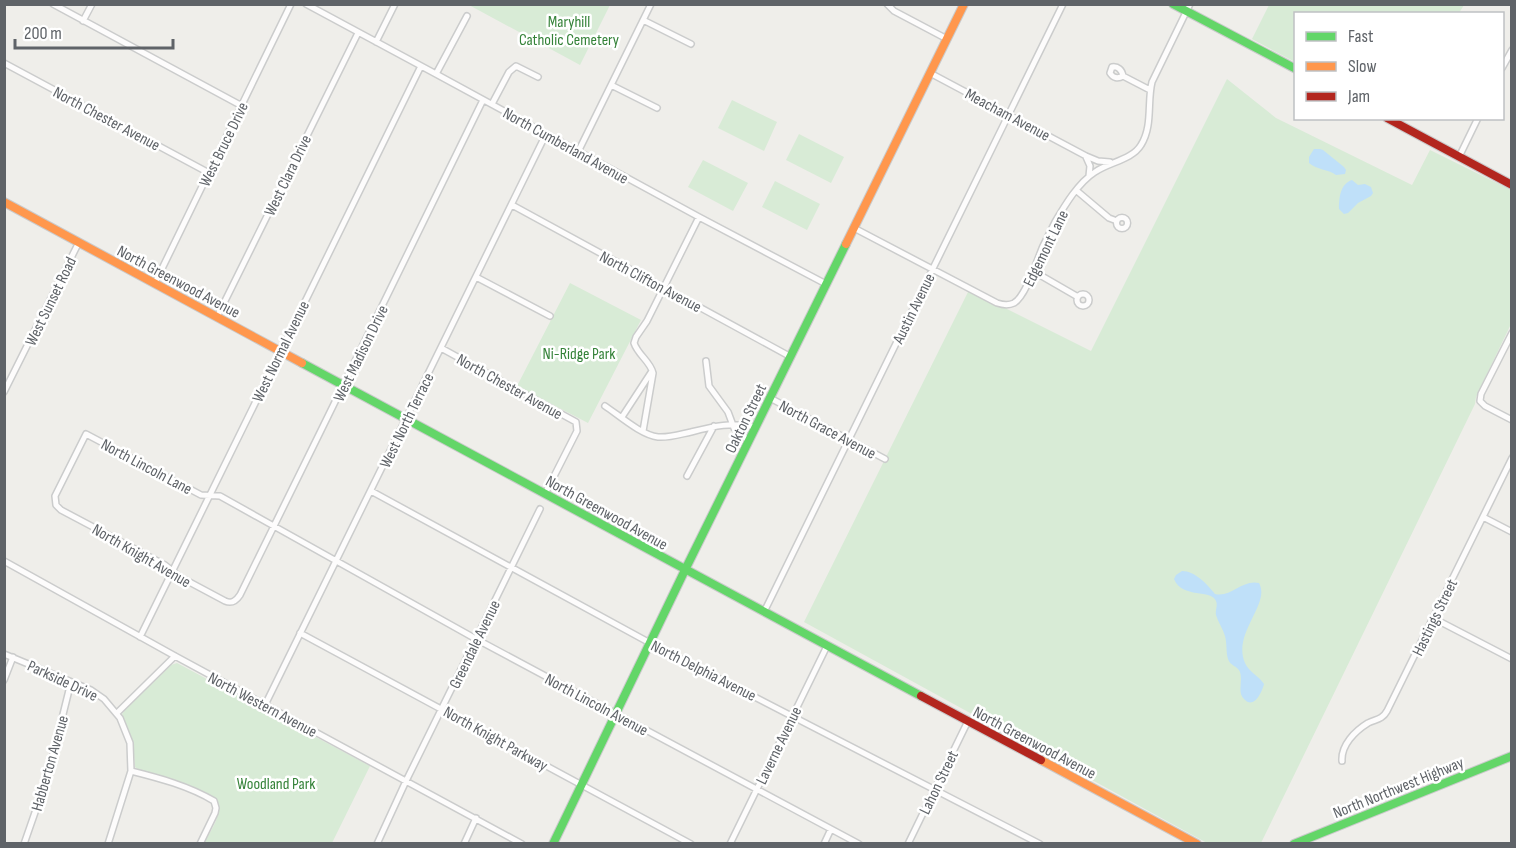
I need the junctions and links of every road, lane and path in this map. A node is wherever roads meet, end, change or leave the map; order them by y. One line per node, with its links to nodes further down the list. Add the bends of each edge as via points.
1 (53, 4): 14 (street)
2 (92, 4): 14 (street)
3 (291, 4): 32 (street, West Bruce Drive)
4 (306, 4): 15 (street, North Cumberland Avenue)
5 (395, 4): 17 (street)
6 (651, 4): 13 (street)
7 (887, 4): 16 (street)
8 (964, 4): 16 (main road, Oakton Street)
9 (1063, 4): 34 (street, Austin Avenue)
10 (1173, 4): 11 (main road)
11 (1186, 7): 23 (main road); 29 (street, Edgemont Lane)
12 (467, 16): 25 (street)
13 (644, 20): 18 (street); 28 (street)
14 (84, 21): 32 (street)
15 (358, 33): 17 (street, North Cumberland Avenue); 60 (street, West Clara Drive)
16 (947, 39): 24 (main road, Oakton Street)
17 (376, 42): 21 (street, North Cumberland Avenue)
18 (691, 44)
19 (1512, 50): 22 (street)
20 (4, 63): 42 (street, North Chester Avenue)
21 (421, 66): 25 (street, North Cumberland Avenue); 63 (street, West Normal Avenue)
22 (1504, 66)
23 (1294, 68)
24 (930, 73): 34 (street, Meacham Avenue); 50 (main road, Oakton Street)
25 (436, 74): 30 (street, North Cumberland Avenue)
26 (1123, 76): 29 (street)
27 (538, 77): 31 (street, via 516,66)
28 (611, 85): 33 (street); 38 (street)
29 (1150, 90): 41 (street, Edgemont Lane, via 1149,120 1143,142 1134,153)
30 (483, 100): 31 (street, North Cumberland Avenue); 67 (street, West Madison Drive)
31 (492, 104): 37 (street, North Cumberland Avenue)
32 (242, 106): 42 (street, West Bruce Drive)
33 (657, 108)
34 (1009, 114): 39 (street, Meacham Avenue); 52 (street, Austin Avenue)
35 (1391, 120): 40 (main road)
36 (1477, 120): 40 (street)
37 (546, 134): 38 (street, North Cumberland Avenue); 47 (street, West North Terrace)
38 (578, 152): 48 (street, North Cumberland Avenue)
39 (1086, 156): 41 (street, Meacham Avenue); 43 (street)
40 (1459, 157): 44 (main road)
41 (1112, 163): 43 (street, Edgemont Lane)
42 (209, 173): 55 (street, West Bruce Drive)
43 (1089, 176): 45 (street, Edgemont Lane)
44 (1512, 185)
45 (1077, 191): 49 (street, Edgemont Lane); 53 (street, Edgemont Lane, via 1054,224)
46 (4, 202): 51 (main road, North Greenwood Avenue)
47 (512, 206): 54 (street, West North Terrace); 57 (street, North Clifton Avenue)
48 (699, 218): 56 (street, North Cumberland Avenue); 57 (street)
49 (1117, 221)
50 (854, 228): 52 (street); 56 (main road, Oakton Street)
51 (79, 242): 55 (main road, North Greenwood Avenue); 68 (street, West Sunset Road)
52 (933, 270): 53 (street, Edgemont Lane, via 1003,305 1016,302); 78 (street, Austin Avenue)
53 (1033, 271): 58 (street)
54 (476, 277): 59 (street); 62 (street, West North Terrace)
55 (155, 283): 60 (main road, North Greenwood Avenue)
56 (826, 284): 64 (main road, Oakton Street)
57 (664, 288): 64 (street, North Clifton Avenue); 66 (street, via 634,343)
58 (1078, 297)
59 (550, 316)
60 (217, 317): 63 (main road, North Greenwood Avenue)
61 (1512, 333): 73 (street, via 1480,401)
62 (441, 348): 72 (street, West North Terrace); 84 (street, North Chester Avenue, via 577,425)
63 (280, 351): 67 (main road, North Greenwood Avenue); 85 (street, West Normal Avenue)
64 (791, 357): 69 (main road, Oakton Street)
65 (706, 361): 74 (street, via 709,386)
66 (653, 370): 71 (street); 77 (street)
67 (344, 385): 72 (main road, North Greenwood Avenue); 89 (street, West Madison Drive)
68 (4, 392)
69 (770, 398): 76 (main road, Oakton Street); 78 (street, North Grace Avenue)
70 (605, 406): 71 (street)
71 (622, 417): 77 (street)
72 (406, 419): 83 (street, West North Terrace); 84 (main road, North Greenwood Avenue)
73 (1512, 420)
74 (733, 425): 75 (street); 76 (street); 79 (street)
75 (714, 426): 77 (street, via 666,437); 82 (street)
76 (756, 427): 79 (main road, Oakton Street)
77 (642, 431)
78 (848, 440): 81 (street, North Grace Avenue); 97 (street, Austin Avenue)
79 (749, 441): 94 (main road, Oakton Street)
80 (1512, 458): 88 (street, Hastings Street)
81 (885, 459)
82 (687, 476)
83 (371, 491): 92 (street, West North Terrace); 93 (street, North Delphia Avenue)
84 (545, 494): 94 (main road, North Greenwood Avenue)
85 (210, 495): 86 (street, North Lincoln Lane, via 201,495 86,434); 89 (street, North Lincoln Lane, via 220,496); 95 (street, West Normal Avenue)
86 (55, 502): 95 (street, North Knight Avenue, via 61,510)
87 (540, 509): 93 (street, Greendale Avenue)
88 (1483, 517): 90 (street); 98 (street, Hastings Street)
89 (274, 526): 92 (street, North Lincoln Lane); 96 (street, West Madison Drive)
90 (1512, 532)
91 (4, 561): 100 (street, North Western Avenue)
92 (336, 561): 99 (street, West North Terrace); 101 (street, North Lincoln Avenue)
93 (511, 567): 101 (street, Greendale Avenue); 102 (street, North Delphia Avenue)
94 (685, 570): 97 (main road, North Greenwood Avenue); 102 (main road, Oakton Street)
95 (172, 571): 96 (street, North Knight Avenue); 100 (street, West Normal Avenue)
96 (233, 603)
97 (764, 612): 103 (main road, North Greenwood Avenue)
98 (1433, 618): 107 (street); 117 (street, Hastings Street, via 1384,716 1355,733 1343,751)
99 (300, 633): 110 (street, West North Terrace); 111 (street, North Knight Parkway)
100 (140, 637): 105 (street, North Western Avenue)
101 (476, 639): 111 (street, Greendale Avenue); 113 (street, North Lincoln Avenue)
102 (650, 643): 113 (main road, Oakton Street); 114 (street, North Delphia Avenue)
103 (827, 646): 114 (street, Laverne Avenue); 115 (main road, North Greenwood Avenue)
104 (4, 654): 106 (street, Parkside Drive)
105 (175, 656): 110 (street, North Western Avenue); 112 (street)
106 (13, 657): 108 (street); 109 (street, Parkside Drive)
107 (1512, 659)
108 (4, 680)
109 (71, 682): 112 (street, Parkside Drive, via 98,694); 125 (street, Habberton Avenue, via 48,776)
110 (264, 705): 119 (street, North Western Avenue)
111 (442, 709): 119 (street, Greendale Avenue); 120 (street, North Knight Parkway)
112 (117, 713): 118 (street, via 130,743)
113 (615, 714): 120 (main road, Oakton Street); 121 (street, North Lincoln Avenue)
114 (792, 716): 121 (street, Laverne Avenue); 122 (street, North Delphia Avenue)
115 (968, 721): 122 (street, Lahon Street); 138 (main road, North Greenwood Avenue)
116 (1512, 756): 139 (main road, North Northwest Highway)
117 (1342, 761)
118 (131, 771): 126 (street); 127 (street, via 163,779 215,804 215,813)
119 (406, 781): 123 (street, North Western Avenue); 128 (street, Greendale Avenue)
120 (581, 785): 131 (main road, Oakton Street); 132 (street, North Knight Parkway)
121 (757, 789): 124 (street, North Lincoln Avenue); 133 (street, Laverne Avenue)
122 (935, 789): 136 (street, Lahon Street); 137 (street, North Delphia Avenue)
123 (476, 818): 129 (street); 130 (street, North Western Avenue)
124 (831, 829): 134 (street); 135 (street, North Lincoln Avenue)
125 (24, 843)
126 (108, 843)
127 (200, 843)
128 (377, 843)
129 (464, 843)
130 (522, 843)
131 (553, 843)
132 (692, 843)
133 (729, 843)
134 (824, 843)
135 (859, 843)
136 (908, 843)
137 (1040, 843)
138 (1197, 843)
139 (1294, 843)

